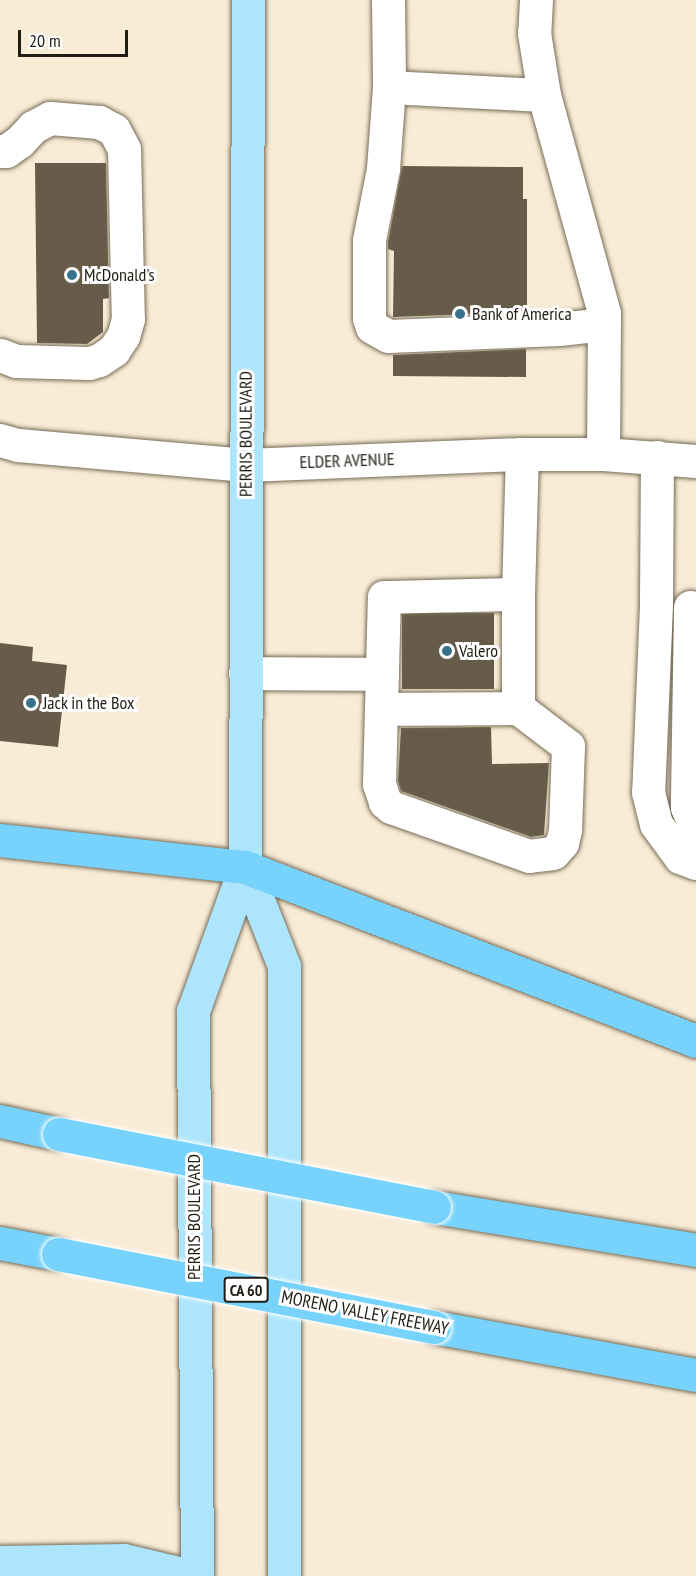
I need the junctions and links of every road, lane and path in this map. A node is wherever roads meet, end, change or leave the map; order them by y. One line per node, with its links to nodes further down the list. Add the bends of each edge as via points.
1 (248, 0): 14 (main road, PERRIS BOULEVARD)
2 (388, 0): 4 (street)
3 (536, 0): 5 (street, via 534,33)
4 (389, 87): 5 (street); 7 (street, via 383,169 369,240 372,327 388,336)
5 (544, 94): 7 (street)
6 (0, 151): 8 (street, via 6,151 50,118 99,122 114,130 124,149 128,319 114,350 89,363 16,361)
7 (604, 324): 11 (street)
8 (0, 355)
9 (0, 440): 14 (street, ELDER AVENUE, via 18,445)
10 (522, 454): 11 (street, ELDER AVENUE); 14 (street, ELDER AVENUE); 15 (street)
11 (603, 454): 12 (street, ELDER AVENUE)
12 (657, 457): 13 (street, ELDER AVENUE); 16 (street)
13 (696, 461)
14 (246, 465): 18 (main road, PERRIS BOULEVARD)
15 (518, 594): 19 (street, via 384,597); 20 (street)
16 (656, 605): 17 (street); 24 (street, via 648,792 656,824 680,857)
17 (693, 607): 22 (street, via 687,807)
18 (245, 673): 19 (street); 25 (main road, PERRIS BOULEVARD)
19 (382, 674): 21 (street)
20 (518, 708): 21 (street); 21 (street, via 568,746 565,830 562,843 553,853 529,856 385,802 379,784)
21 (381, 709)
22 (696, 829)
23 (0, 840): 25 (highway)
24 (696, 863)
25 (245, 867): 26 (highway); 33 (main road, PERRIS BOULEVARD, via 193,1011); 34 (main road, PERRIS BOULEVARD, via 284,966)
26 (696, 1041)
27 (0, 1121): 29 (highway, bridge, via 434,1207)
28 (0, 1243): 30 (highway, MORENO VALLEY FREEWAY / CA 60, bridge)
29 (696, 1250)
30 (696, 1375)
31 (0, 1562): 32 (main road, via 124,1560)
32 (191, 1576)
33 (197, 1576)
34 (284, 1576)

